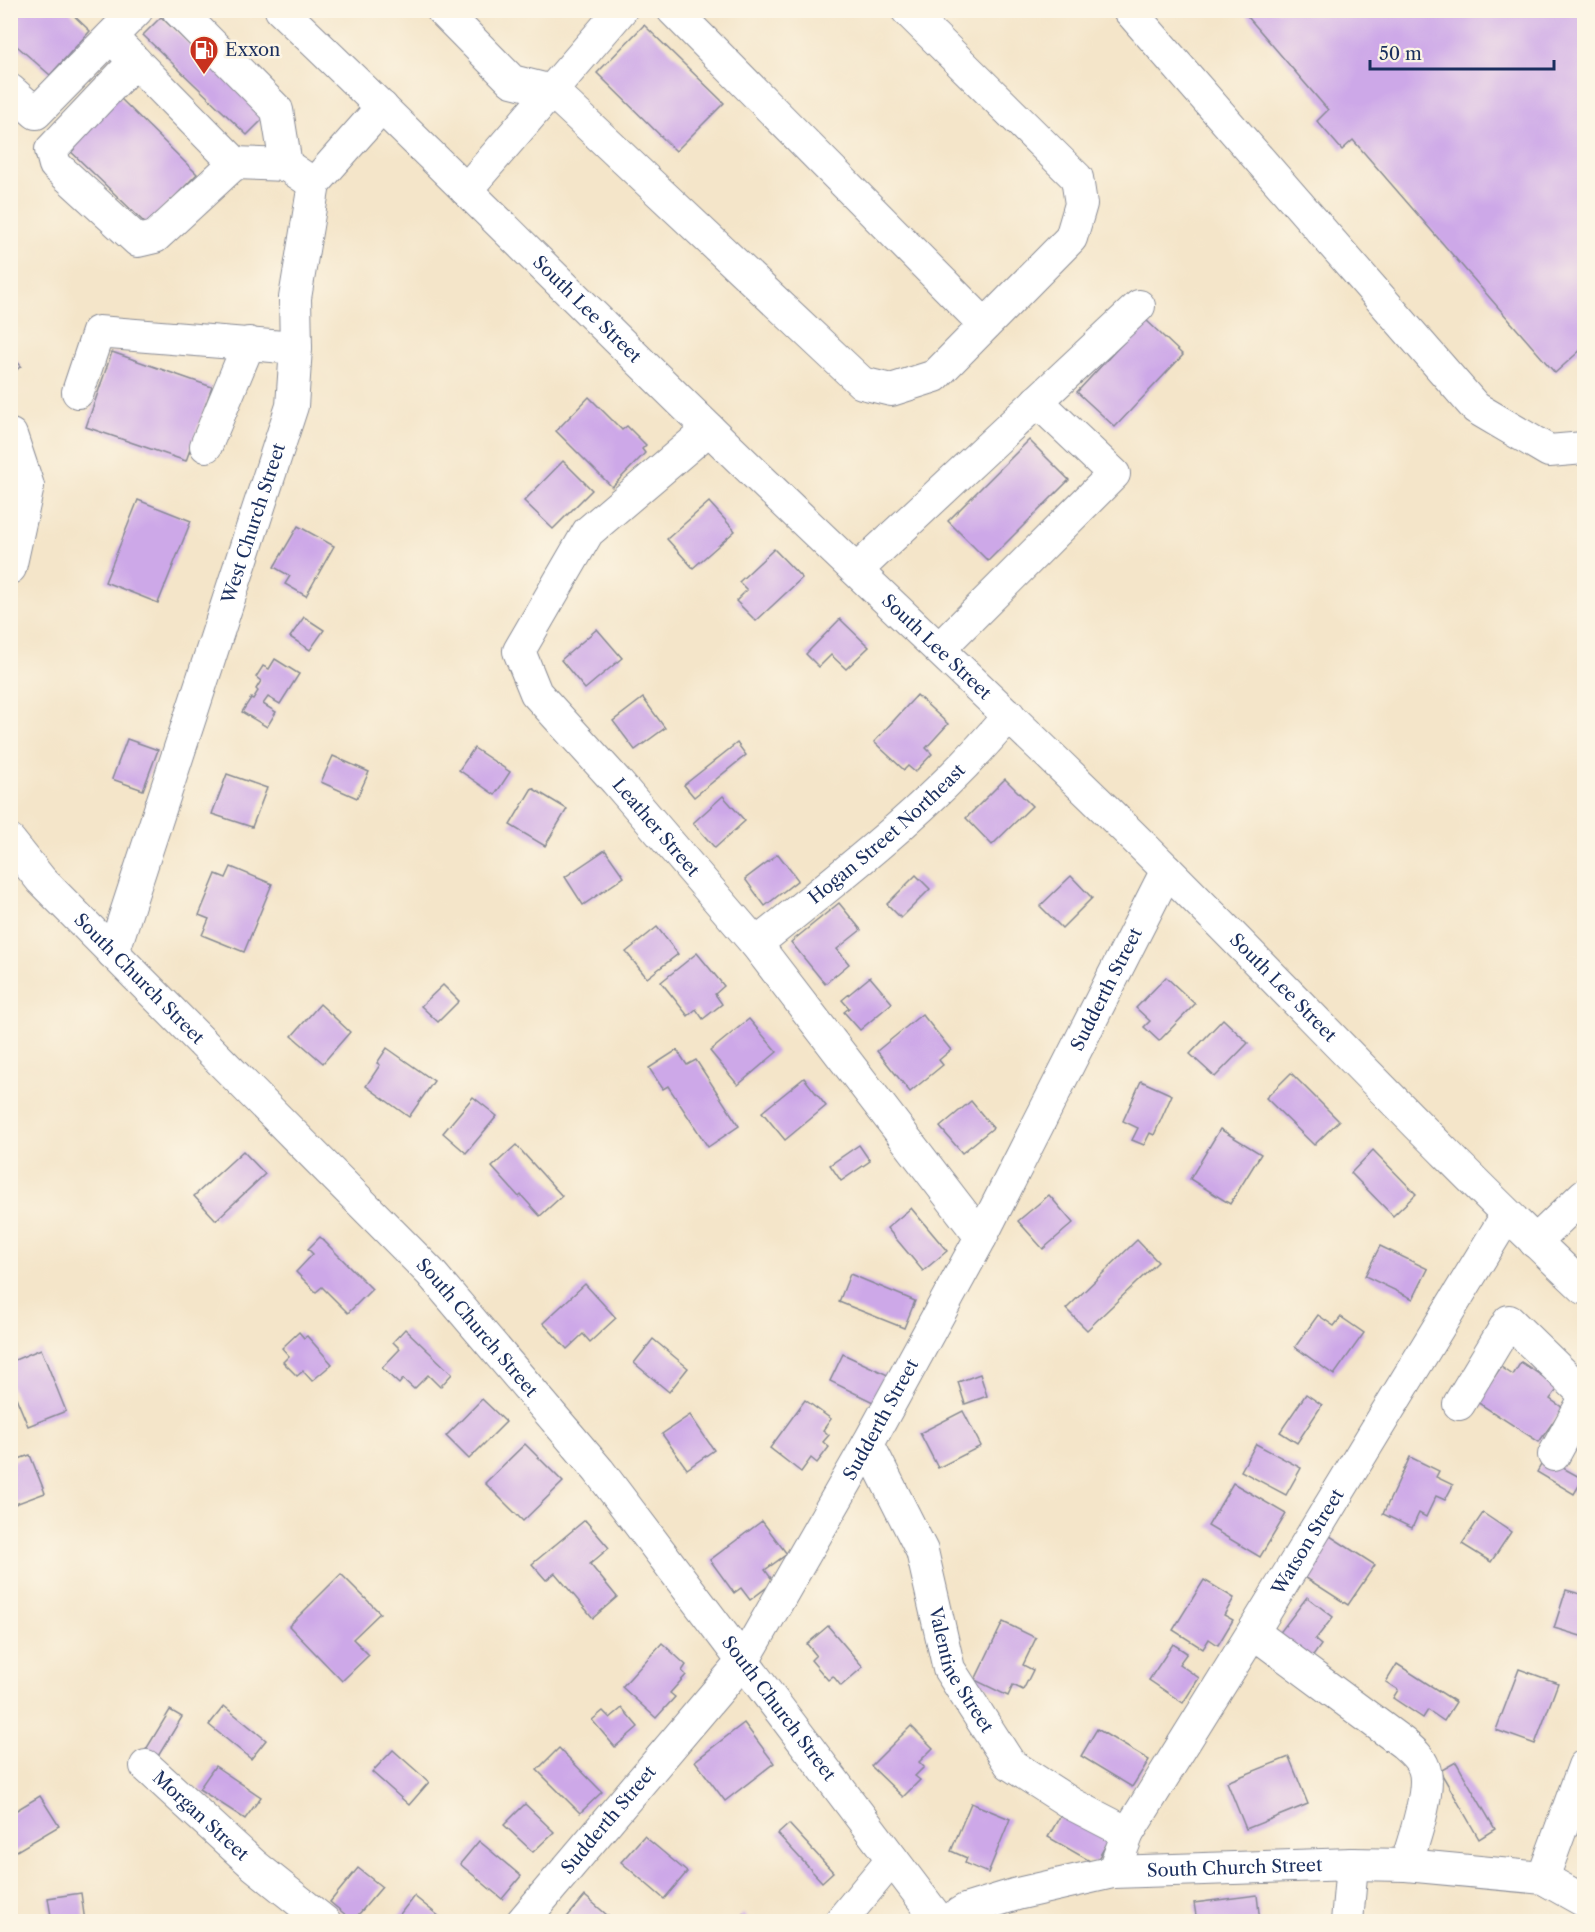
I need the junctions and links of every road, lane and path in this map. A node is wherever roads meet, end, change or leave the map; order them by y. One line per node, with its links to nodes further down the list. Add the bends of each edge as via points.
1 (178, 10): 14 (street, via 277,111)
2 (281, 10): 12 (street, South Lee Street)
3 (442, 10): 11 (street, via 512,81)
4 (621, 10): 11 (street)
5 (673, 10): 18 (street)
6 (907, 10): 18 (street, via 1077,178 1081,204 1071,238)
7 (1129, 10): 26 (street, via 1476,408 1549,451)
8 (124, 19): 9 (street); 10 (street, via 36,113)
9 (135, 61): 13 (street); 13 (street, via 51,150 55,165 138,241 155,237)
10 (10, 90)
11 (552, 91): 16 (street); 18 (street, via 862,383 891,390 935,376)
12 (382, 106): 15 (street); 16 (street, South Lee Street)
13 (235, 163): 14 (street)
14 (286, 165): 15 (street)
15 (314, 184): 20 (street, West Church Street, via 295,298)
16 (466, 189): 23 (street, South Lee Street)
17 (1139, 306): 22 (street)
18 (985, 325)
19 (249, 343): 20 (street); 21 (street, via 98,332); 25 (street)
20 (296, 348): 34 (street, West Church Street, via 292,406)
21 (78, 392)
22 (1037, 401): 28 (street); 29 (street, via 1114,474)
23 (709, 429): 28 (street, South Lee Street); 33 (street, Leather Street, via 588,532 519,651 536,693)
24 (11, 435): 27 (street, via 28,486)
25 (206, 446)
26 (1584, 448)
27 (10, 568)
28 (857, 570): 29 (street, South Lee Street)
29 (939, 649): 30 (street, South Lee Street)
30 (1009, 716): 32 (street, South Lee Street); 33 (street, Hogan Street Northeast, via 936,793 880,844)
31 (10, 841): 34 (street, South Church Street)
32 (1167, 870): 36 (street, South Lee Street); 37 (street, Sudderth Street)
33 (756, 944): 37 (street, Leather Street)
34 (113, 953): 46 (street, South Church Street, via 430,1272 599,1471)
35 (1584, 1195): 38 (street)
36 (1507, 1215): 38 (street, South Lee Street); 45 (street, Watson Street)
37 (981, 1237): 43 (street, Sudderth Street)
38 (1535, 1242): 39 (street, South Lee Street)
39 (1584, 1288)
40 (1584, 1394): 42 (street, via 1509,1321)
41 (1584, 1400): 44 (street)
42 (1459, 1404)
43 (868, 1444): 46 (street, Sudderth Street); 49 (street, Valentine Street, via 922,1551 949,1670 1010,1764 1072,1804)
44 (1554, 1455)
45 (1253, 1632): 49 (street, Watson Street); 52 (street, via 1415,1753 1422,1763 1426,1777 1424,1795)
46 (744, 1660): 50 (street, South Church Street); 57 (street, Sudderth Street)
47 (146, 1766): 56 (street, Morgan Street, via 254,1865)
48 (1584, 1766): 54 (street)
49 (1128, 1833): 53 (street, Watson Street)
50 (892, 1859): 58 (street); 59 (street, South Church Street)
51 (1352, 1864): 52 (street, South Church Street); 53 (street, South Church Street); 61 (street)
52 (1406, 1865): 54 (street, South Church Street)
53 (1113, 1872): 60 (street, South Church Street, via 965,1910)
54 (1543, 1878): 55 (street)
55 (1584, 1901)
56 (326, 1922)
57 (522, 1922)
58 (840, 1922)
59 (940, 1922)
60 (946, 1922)
61 (1347, 1922)

